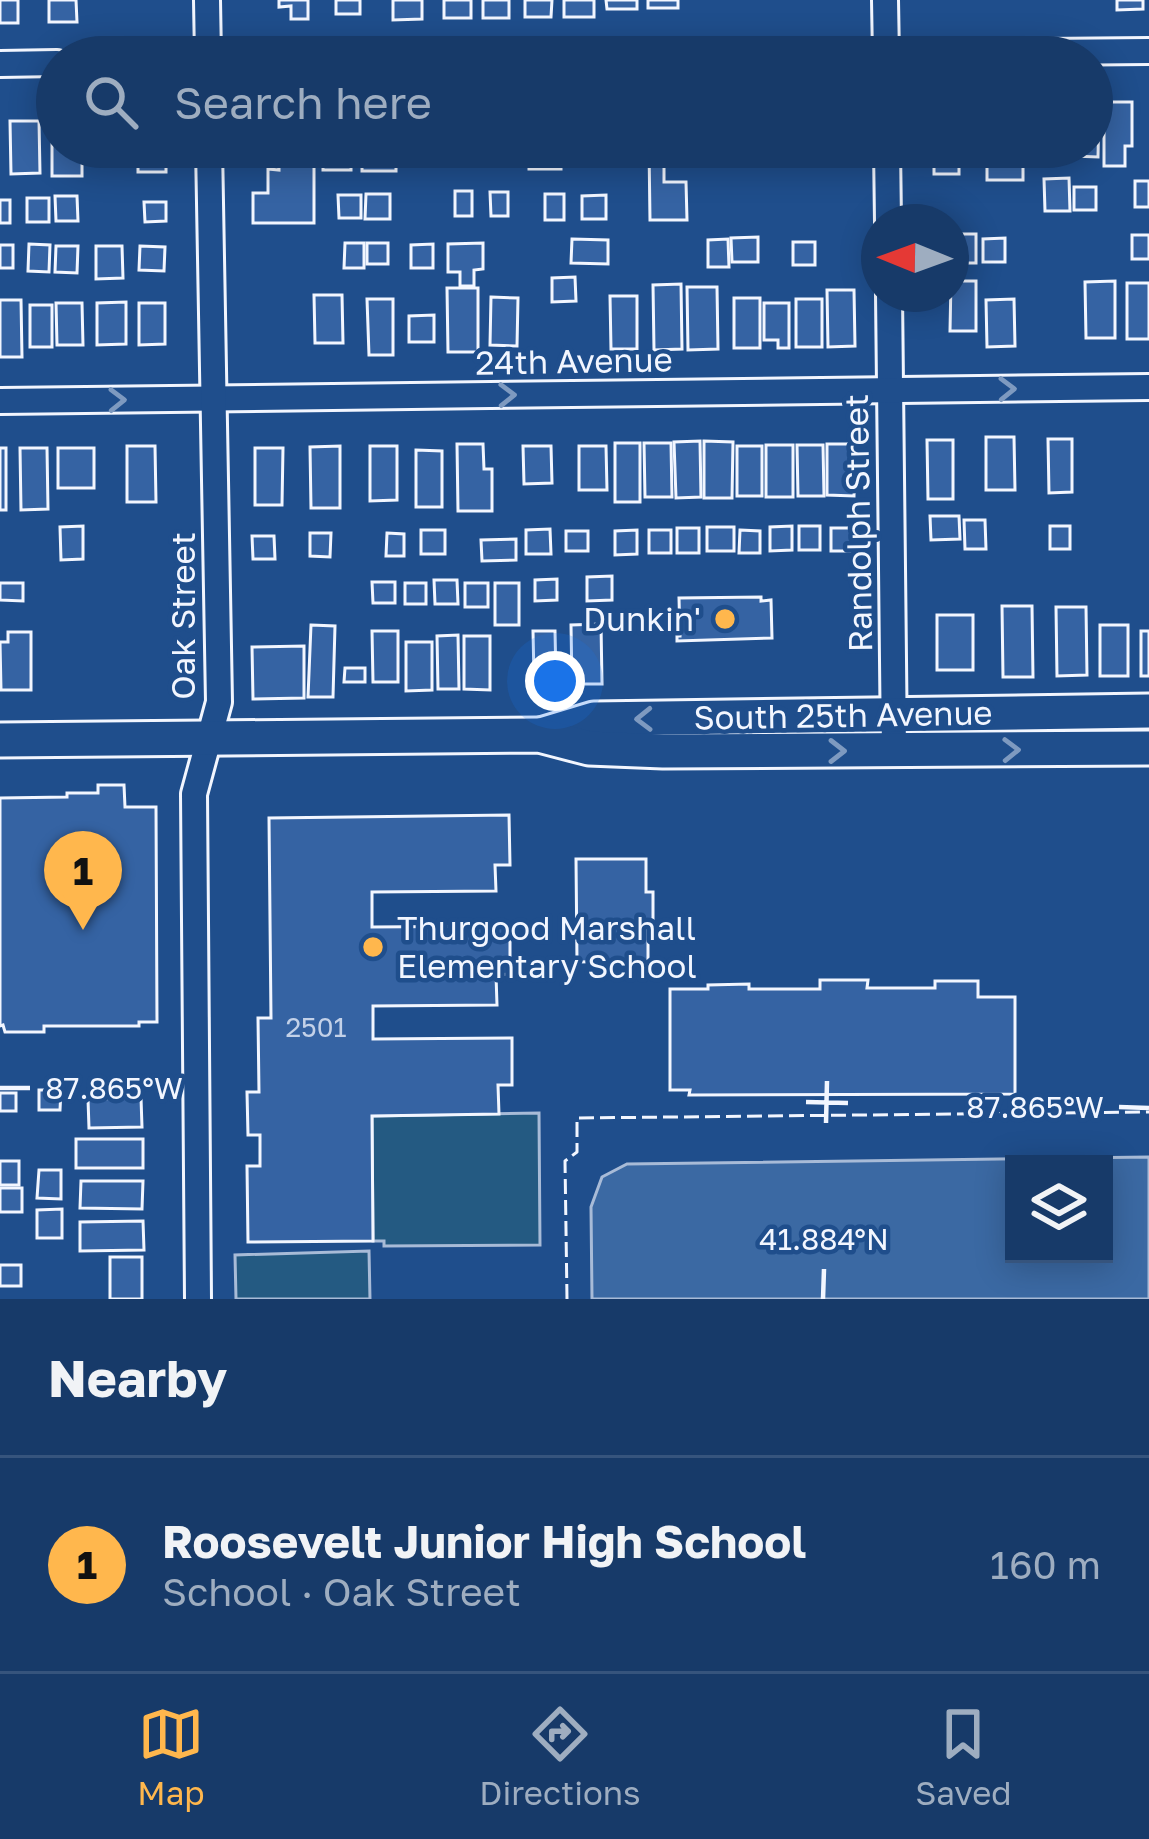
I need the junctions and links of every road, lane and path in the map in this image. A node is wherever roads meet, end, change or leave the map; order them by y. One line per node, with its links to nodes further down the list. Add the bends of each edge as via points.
1 (207, 0): 3 (street)
2 (885, 0): 4 (street)
3 (208, 36)
4 (886, 36)
5 (1149, 51): 6 (street)
6 (1113, 52)
7 (36, 63): 8 (street)
8 (0, 64)
9 (209, 168): 15 (street, Oak Street)
10 (887, 168): 11 (street)
11 (888, 204)
12 (889, 312): 14 (street, Randolph Street)
13 (1149, 386): 14 (street, 24th Avenue, one-way to 13)
14 (890, 391): 15 (street, 24th Avenue, one-way to 14); 19 (street, Randolph Street)
15 (214, 399): 16 (street, 24th Avenue, one-way to 15); 21 (street, Oak Street, via 219,702)
16 (0, 401)
17 (1096, 711): 18 (main road, South 25th Avenue); 19 (main road, South 25th Avenue); 23 (main road)
18 (1149, 711)
19 (893, 714): 20 (main road, South 25th Avenue, one-way to 20, via 594,719); 25 (street, Randolph Street)
20 (539, 735): 21 (main road, South 25th Avenue); 25 (main road, South 25th Avenue, one-way to 25, via 589,748)
21 (209, 738): 22 (main road, South 25th Avenue); 26 (street, Oak Street, via 194,794)
22 (0, 740)
23 (1097, 748): 24 (main road, South 25th Avenue); 25 (main road, South 25th Avenue, one-way to 23)
24 (1149, 748)
25 (894, 751)
26 (198, 1299)

